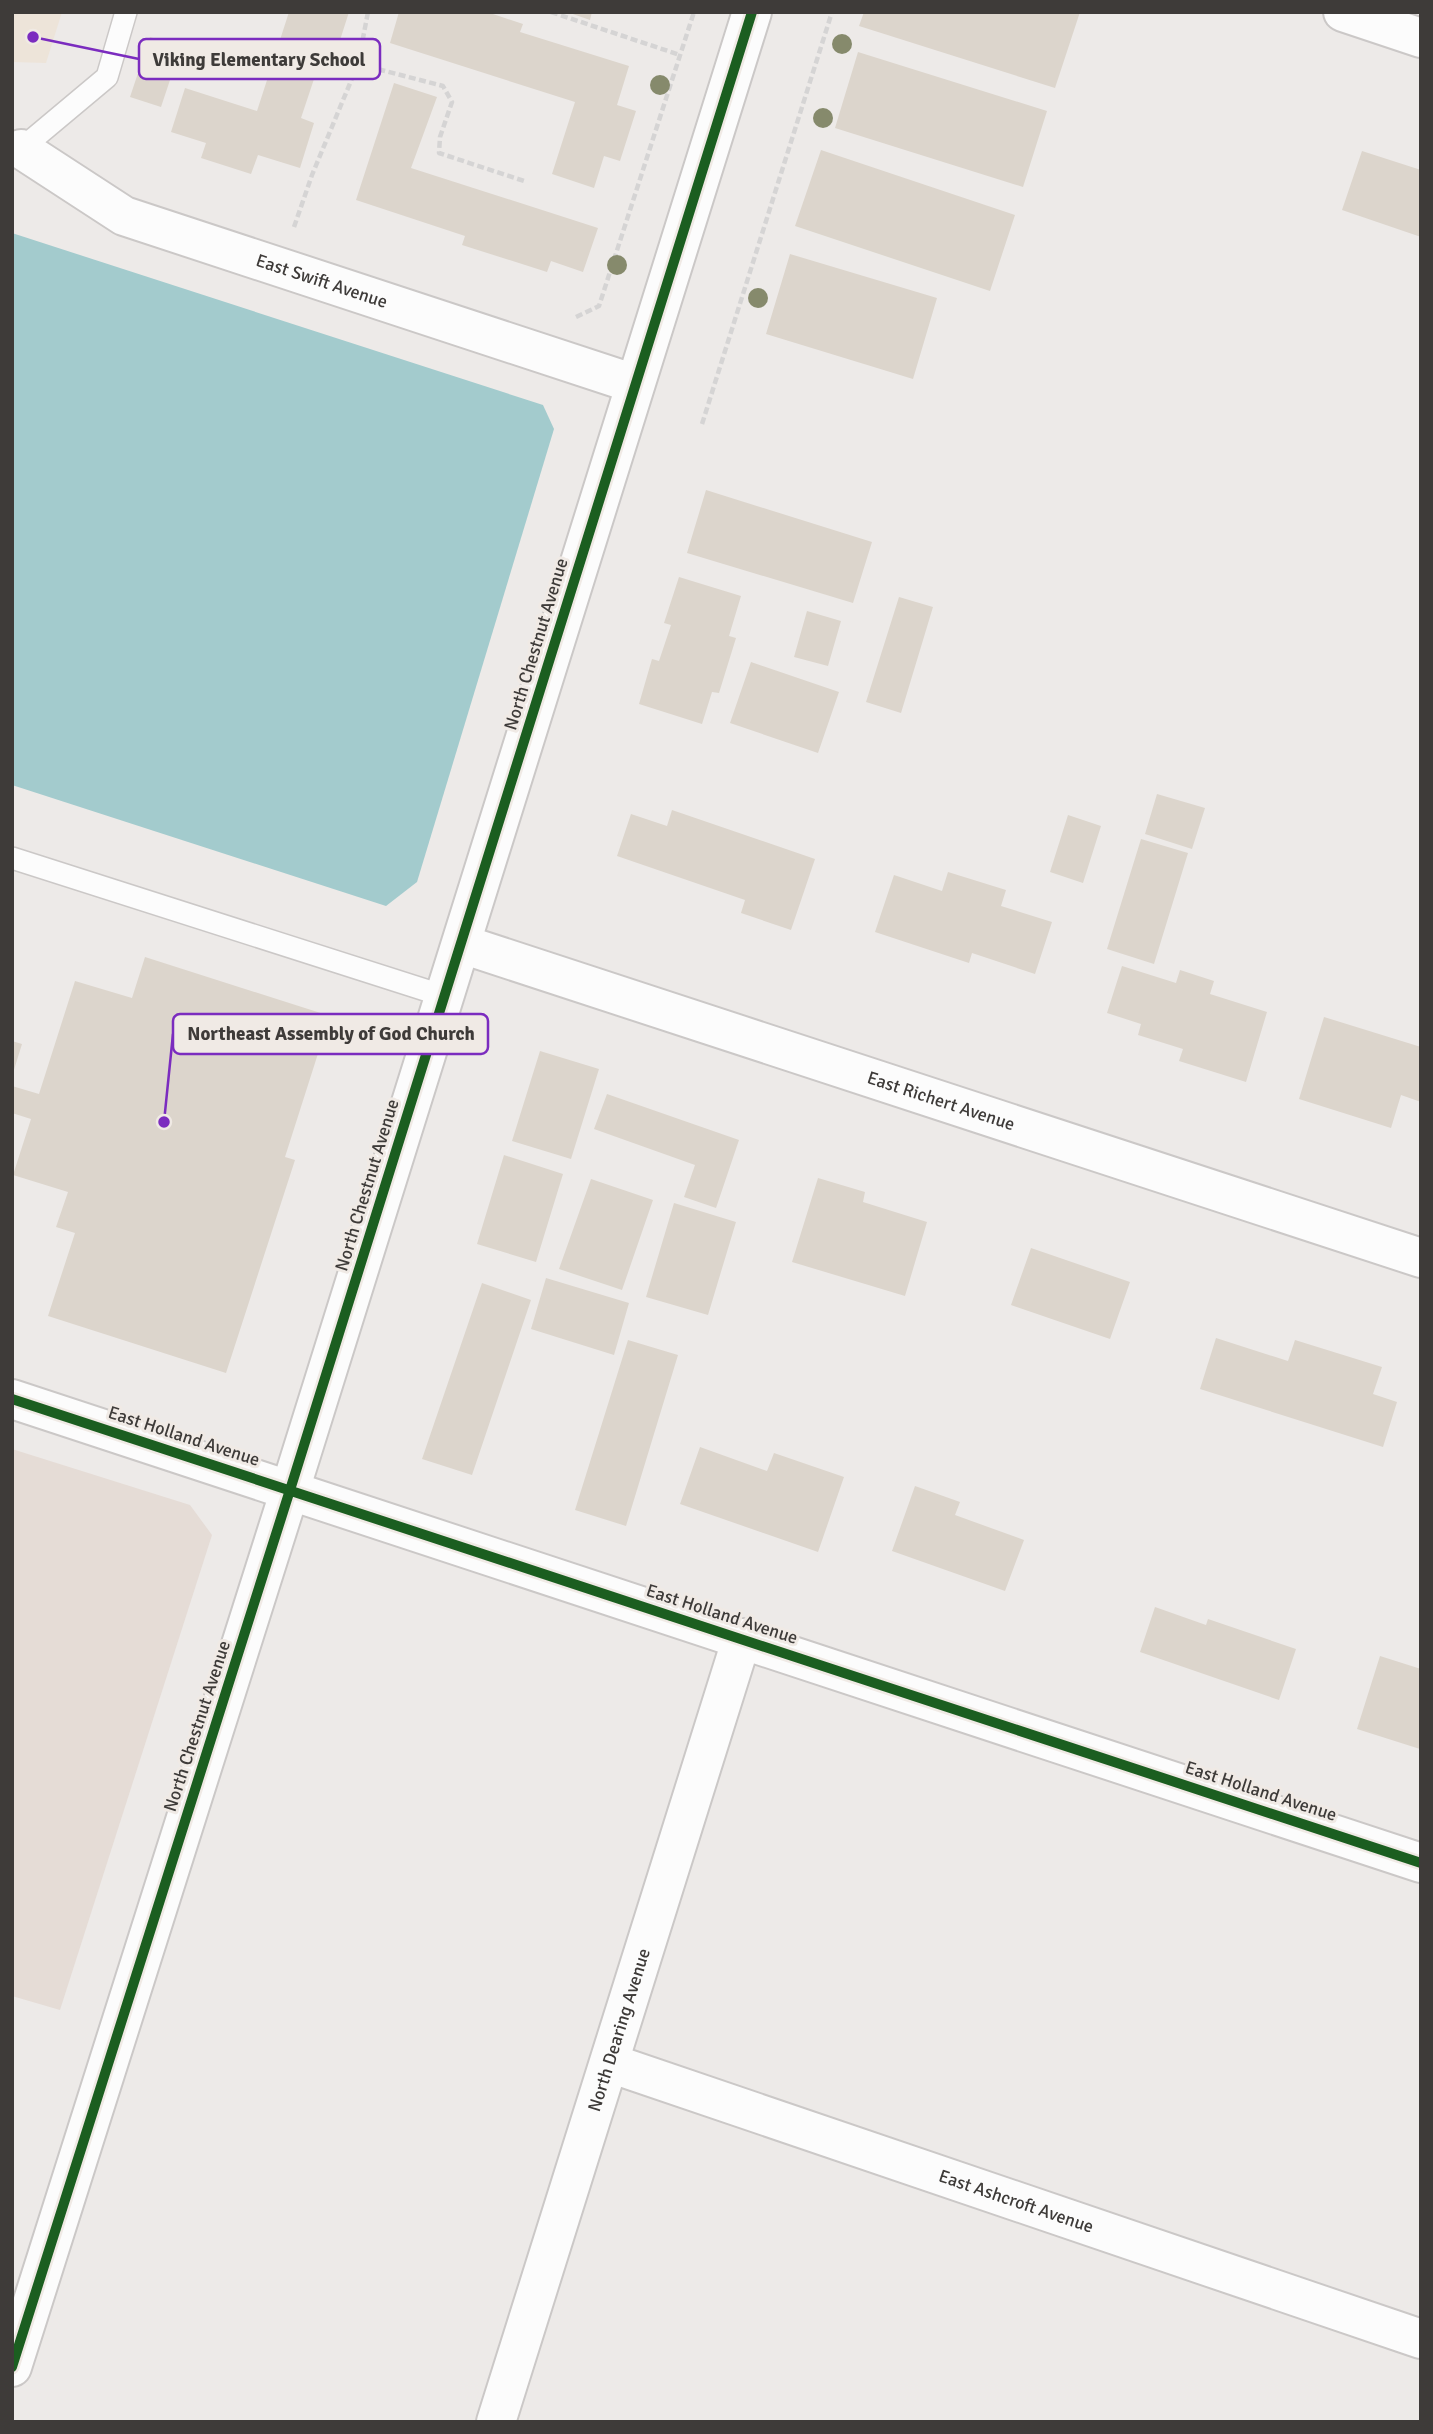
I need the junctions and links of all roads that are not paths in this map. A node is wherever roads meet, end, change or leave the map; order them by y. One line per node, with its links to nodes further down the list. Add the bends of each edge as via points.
1 (126, 12): 5 (lane, via 107,77)
2 (752, 12): 6 (street, North Chestnut Avenue)
3 (1343, 12): 4 (street)
4 (1421, 38)
5 (21, 149): 6 (street, East Swift Avenue, via 124,216)
6 (635, 384): 8 (street, North Chestnut Avenue)
7 (12, 858): 9 (lane)
8 (462, 943): 9 (street, North Chestnut Avenue); 10 (street, East Richert Avenue)
9 (444, 996): 12 (street, North Chestnut Avenue)
10 (1421, 1258)
11 (12, 1399): 12 (street, East Holland Avenue)
12 (290, 1490): 13 (street, East Holland Avenue); 17 (street, North Chestnut Avenue)
13 (742, 1639): 14 (street, East Holland Avenue); 15 (street, North Dearing Avenue)
14 (1421, 1863)
15 (610, 2063): 16 (street, East Ashcroft Avenue); 18 (street, North Dearing Avenue)
16 (1421, 2339)
17 (12, 2367)
18 (496, 2422)

